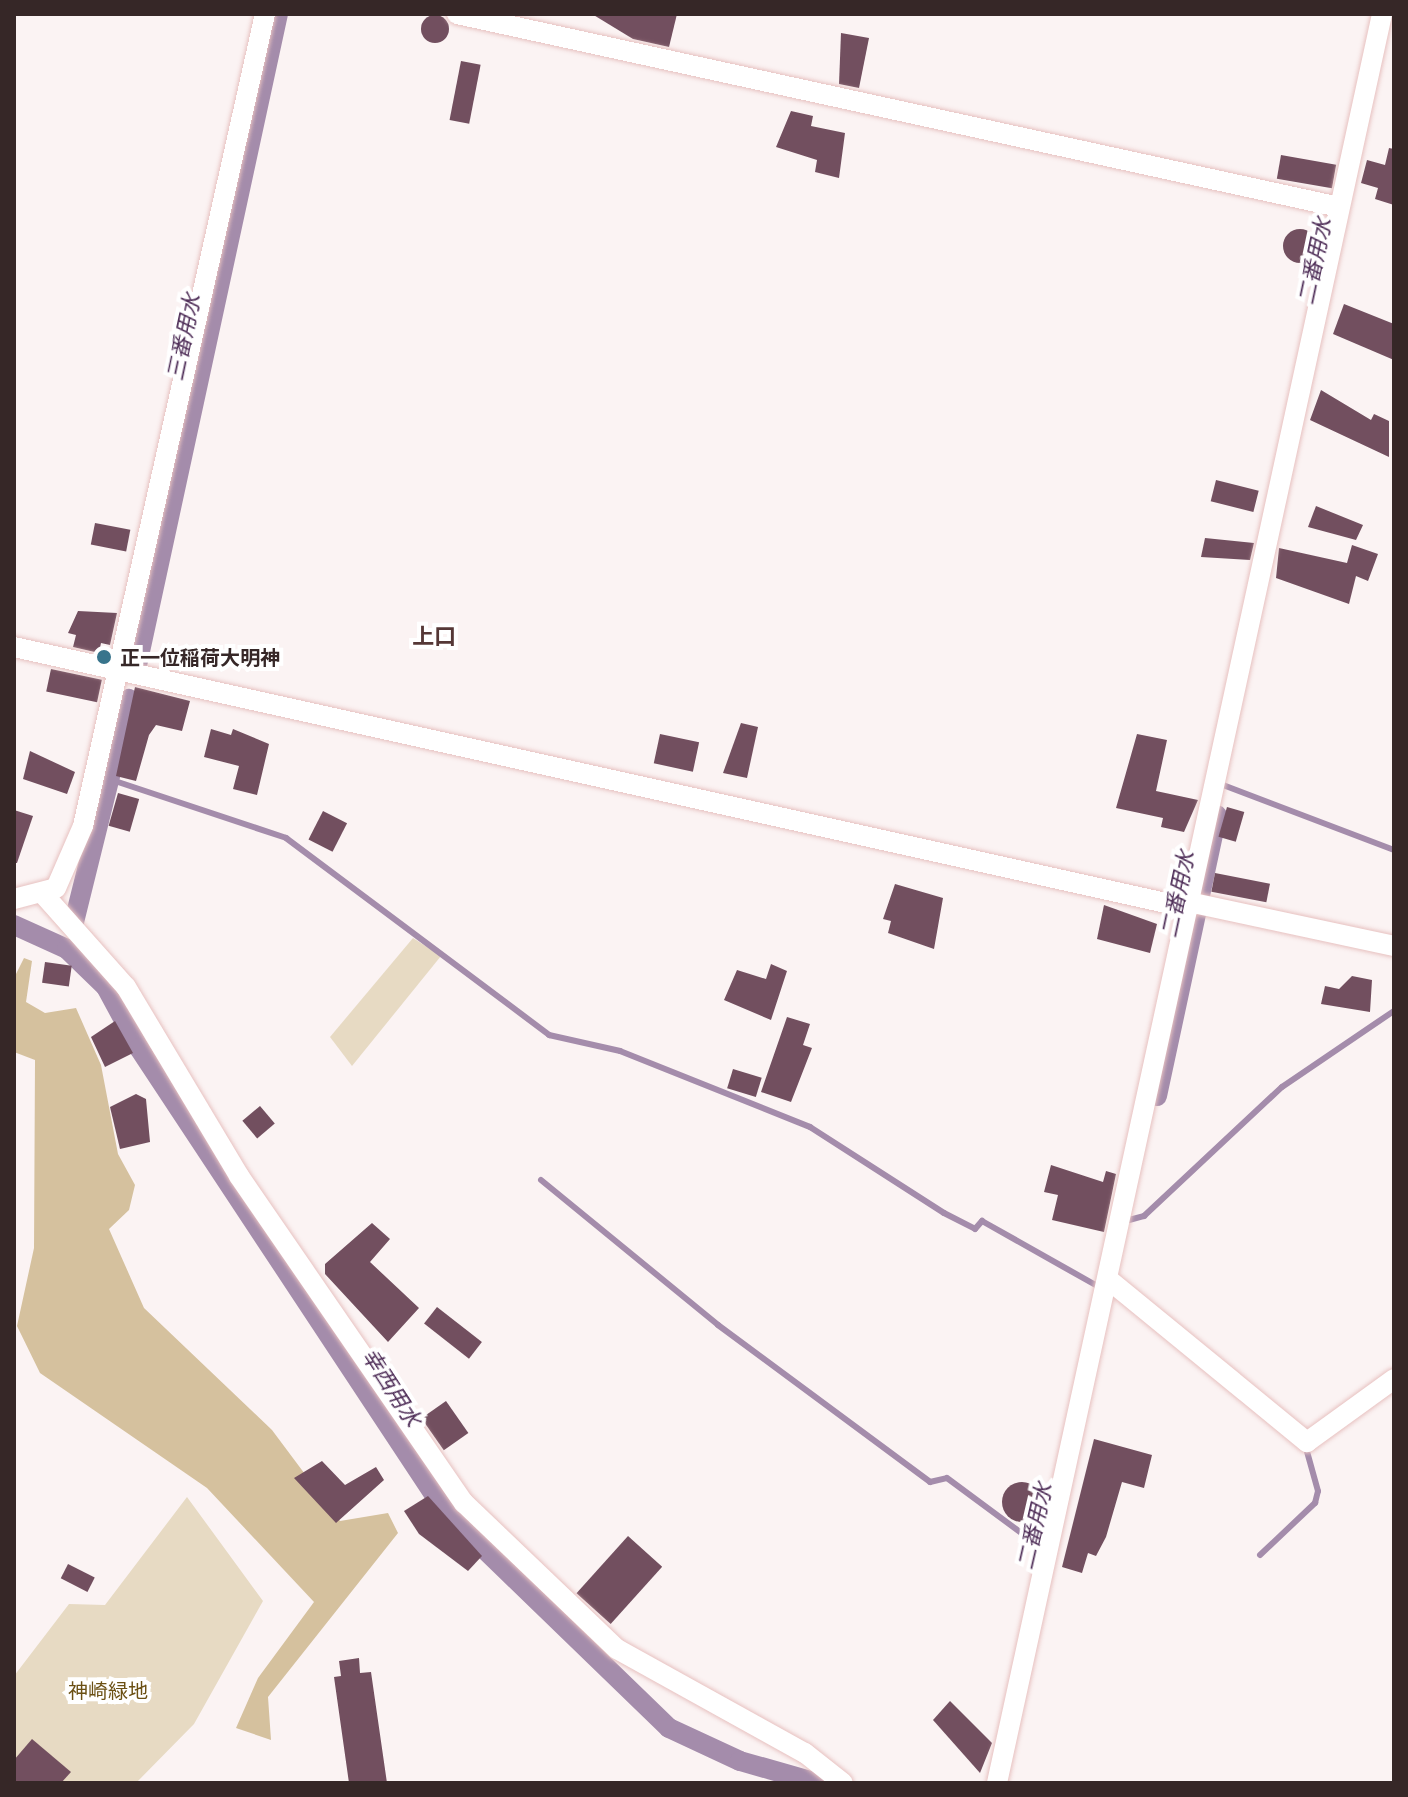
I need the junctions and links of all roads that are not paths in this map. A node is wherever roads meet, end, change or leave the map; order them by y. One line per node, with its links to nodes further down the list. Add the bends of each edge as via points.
1 (265, 14): 6 (street)
2 (457, 14): 4 (street)
3 (1382, 14): 4 (street)
4 (1339, 207): 9 (street)
5 (14, 647): 6 (street)
6 (121, 672): 7 (street, via 75,848 62,880); 9 (street)
7 (44, 895): 8 (street); 13 (street, via 126,987 239,1176 454,1491 595,1632 639,1664 805,1753)
8 (14, 899)
9 (1194, 904): 10 (street); 11 (street)
10 (1394, 946)
11 (1109, 1280): 12 (street, via 1307,1442); 14 (street)
12 (1394, 1379)
13 (843, 1783)
14 (997, 1783)

